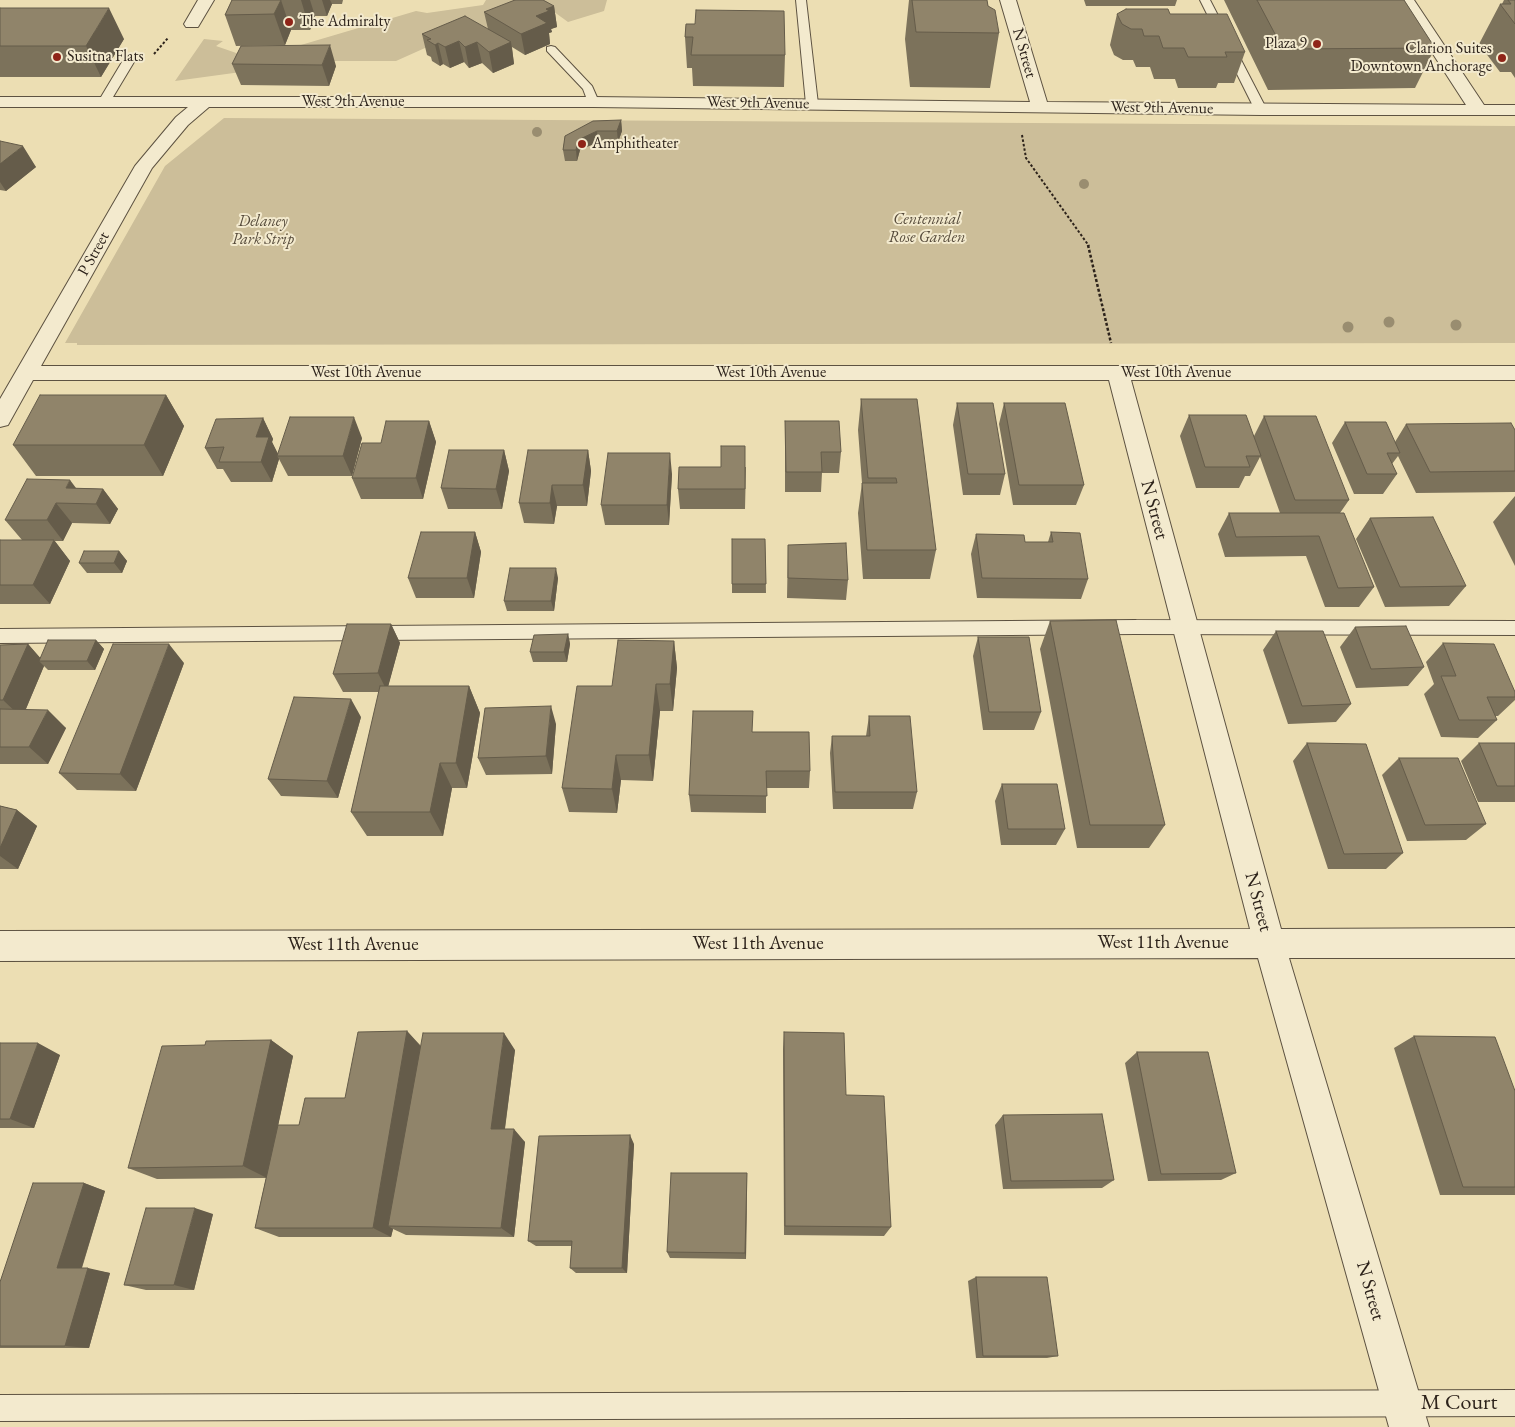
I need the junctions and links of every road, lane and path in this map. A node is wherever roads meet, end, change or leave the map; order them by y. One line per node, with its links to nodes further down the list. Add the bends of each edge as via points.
1 (206, 0): 6 (street)
2 (801, 0): 14 (lane)
3 (1008, 0): 15 (street, N Street)
4 (1205, 0): 17 (lane)
5 (1406, 0): 16 (street)
6 (192, 24): 8 (path, via 179,29)
7 (551, 49): 13 (lane, via 588,88)
8 (153, 55)
9 (128, 62): 11 (lane)
10 (0, 102): 11 (street, West 9th Avenue)
11 (104, 102): 12 (street, West 9th Avenue)
12 (205, 102): 13 (street, West 9th Avenue); 21 (street, P Street, via 182,121 144,166)
13 (593, 102): 14 (street, West 9th Avenue)
14 (812, 104): 15 (street, West 9th Avenue)
15 (1040, 106): 17 (street, West 9th Avenue)
16 (1478, 109): 17 (street, West 9th Avenue); 18 (street, West 9th Avenue)
17 (1261, 110)
18 (1515, 110)
19 (1021, 132): 22 (path, via 1026,158 1089,246)
20 (1515, 372): 22 (street, West 10th Avenue)
21 (27, 373): 22 (street, West 10th Avenue); 23 (street, P Street)
22 (1118, 373): 24 (street, N Street)
23 (0, 419)
24 (1186, 627): 25 (lane); 26 (lane); 27 (street, N Street)
25 (1515, 628)
26 (0, 636)
27 (1269, 942): 28 (street, West 11th Avenue); 29 (street, West 11th Avenue); 32 (street, N Street)
28 (1515, 943)
29 (0, 946)
30 (1515, 1403): 32 (lane, M Court)
31 (0, 1408): 32 (lane, M Court)
32 (1406, 1415)

